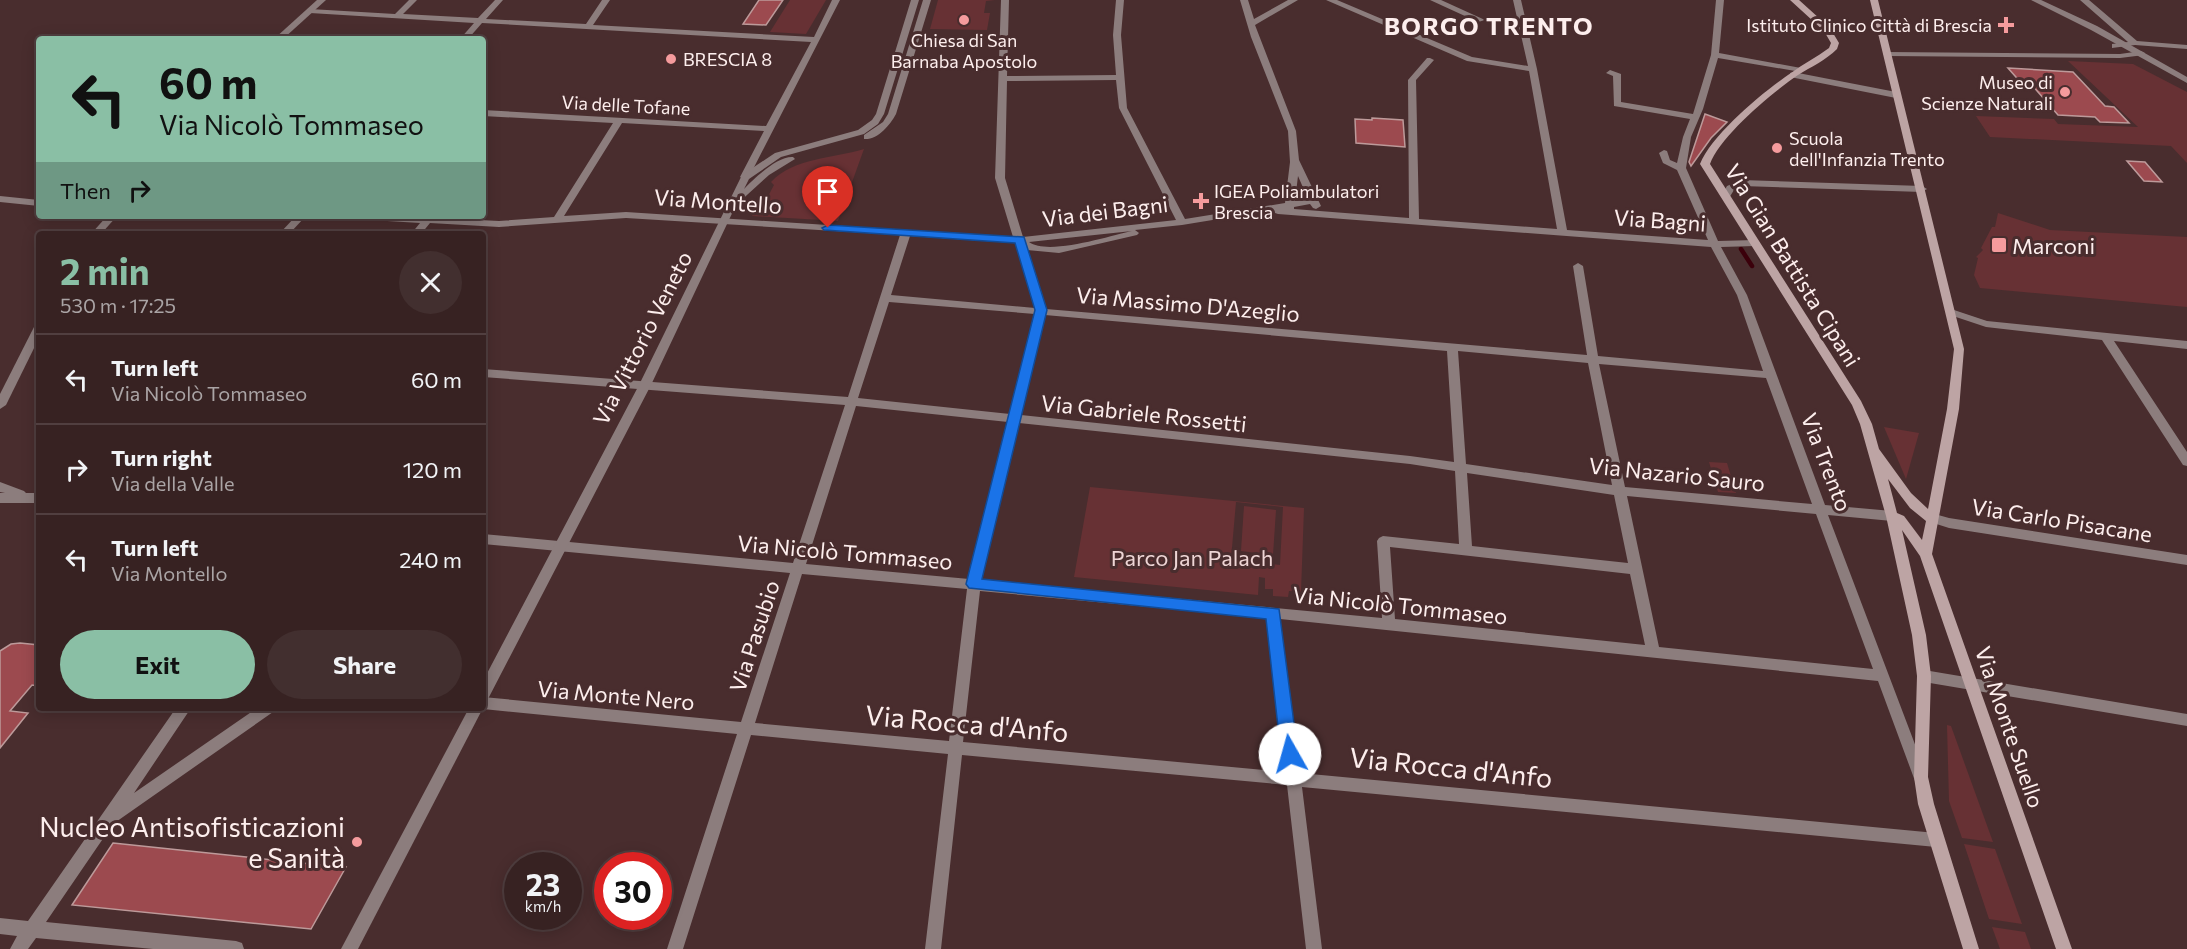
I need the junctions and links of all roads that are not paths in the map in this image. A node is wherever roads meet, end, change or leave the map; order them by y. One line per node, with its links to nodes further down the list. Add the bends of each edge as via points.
1 (322, 0): 20 (street)
2 (412, 0): 21 (street)
3 (499, 0): 23 (street)
4 (606, 0): 25 (street)
5 (836, 0): 28 (street, Via Vittorio Veneto)
6 (915, 0): 52 (street, via 875,122 852,135 778,155)
7 (927, 0): 58 (street, via 886,124 856,142 801,155 778,165)
8 (1005, 0): 41 (street)
9 (1120, 0): 39 (street)
10 (1244, 0): 24 (street)
11 (1294, 0): 24 (street)
12 (1330, 0): 37 (street, via 1470,59)
13 (1434, 0): 22 (street)
14 (1517, 0): 37 (street)
15 (1719, 0): 34 (street)
16 (1794, 0): 38 (main road, Via Gian Battista Cipani, via 1827,30 1835,43 1827,54)
17 (1874, 0): 33 (main road, Via Monte Suello)
18 (2036, 0): 30 (street)
19 (2084, 0): 29 (street)
20 (310, 11): 21 (street); 26 (street)
21 (397, 16): 23 (street)
22 (1481, 20)
23 (481, 21): 25 (street); 27 (street)
24 (1253, 23): 50 (street, via 1255,37 1288,116)
25 (588, 27): 28 (street)
26 (281, 36)
27 (467, 36)
28 (817, 40): 48 (street, Via Vittorio Veneto)
29 (2134, 43): 30 (street); 31 (street)
30 (2119, 45): 32 (street); 35 (street)
31 (2187, 47)
32 (2140, 53): 35 (street); 42 (street)
33 (1887, 54): 35 (street); 44 (main road, Via Monte Suello)
34 (1715, 55): 38 (street); 46 (street)
35 (2131, 55): 43 (street)
36 (1430, 60): 68 (street, via 1412,80)
37 (1533, 69): 73 (street)
38 (1797, 72): 44 (street); 54 (main road, Via Gian Battista Cipani, via 1708,153 1705,164)
39 (1120, 73): 41 (street); 67 (street, via 1123,108)
40 (1614, 73): 46 (street, via 1617,104)
41 (1003, 75): 74 (street, via 1000,178)
42 (2187, 80)
43 (2187, 86)
44 (1896, 95): 53 (main road, Via Monte Suello)
45 (486, 113): 47 (street, Via delle Tofane)
46 (1695, 117): 51 (street)
47 (619, 121): 48 (street, Via delle Tofane); 64 (street)
48 (768, 129): 52 (street, Via Vittorio Veneto)
49 (1664, 153): 51 (street, Via Trento, via 1666,161)
50 (1295, 162): 56 (street); 59 (street)
51 (1681, 168): 76 (street, Via Trento)
52 (745, 177): 58 (street, Via Vittorio Veneto)
53 (1922, 189): 54 (street, via 1741,183 1730,188); 80 (main road, Via Monte Suello)
54 (1726, 196): 75 (main road, Via Gian Battista Cipani)
55 (0, 199): 57 (street)
56 (1313, 201): 59 (street, Via dei Bagni); 60 (street)
57 (36, 203)
58 (733, 205): 65 (street, Via Vittorio Veneto)
59 (1289, 208): 60 (street, Via dei Bagni); 67 (street, Via dei Bagni)
60 (1321, 215): 68 (street, Via dei Bagni)
61 (109, 219): 69 (street)
62 (298, 219): 70 (street)
63 (384, 219): 66 (street, Via Montello)
64 (558, 219): 65 (street, Via Montello, via 626,215); 66 (street, Via Montello, via 499,225)
65 (725, 221): 72 (street, Via Montello); 88 (street, Via Vittorio Veneto)
66 (426, 222): 71 (street)
67 (1182, 222): 74 (street, Via dei Bagni, via 1059,250 1032,249)
68 (1414, 222): 73 (street, Via dei Bagni)
69 (98, 231)
70 (287, 231)
71 (418, 231)
72 (906, 233): 74 (street, Via Montello); 78 (street, Via Pasubio)
73 (1563, 233): 76 (street, Via Bagni)
74 (1020, 240): 79 (street)
75 (1755, 243): 76 (street, Via Bagni); 92 (main road, Via Gian Battista Cipani, via 1857,404)
76 (1714, 244): 87 (street, Via Trento, via 1742,295)
77 (1578, 266): 85 (street)
78 (885, 298): 79 (street, Via Massimo D'Azeglio); 89 (street, Via Pasubio)
79 (1041, 310): 84 (street, Via Massimo D'Azeglio); 91 (street)
80 (1951, 312): 81 (street, via 1986,324); 102 (main road, Via Monte Suello, via 1959,349 1953,409)
81 (2106, 337): 83 (street); 93 (street)
82 (36, 338): 90 (street)
83 (2187, 345)
84 (1452, 347): 85 (street, Via Massimo D'Azeglio); 94 (street)
85 (1593, 360): 87 (street, Via Massimo D'Azeglio); 96 (street)
86 (486, 373): 88 (street, Via Gabriele Rossetti)
87 (1770, 375): 100 (street, Via Trento)
88 (645, 385): 89 (street, Via Gabriele Rossetti); 104 (street, Via Vittorio Veneto)
89 (851, 401): 91 (street, Via Gabriele Rossetti); 108 (street, Via Pasubio)
90 (0, 405)
91 (1015, 419): 94 (street, Via Gabriele Rossetti); 110 (street)
92 (1871, 444): 101 (main road, Via Gian Battista Cipani); 102 (main road, via 1904,494)
93 (2187, 462)
94 (1459, 467): 96 (street, Via Nazario Sauro); 105 (street)
95 (0, 487): 98 (street)
96 (1621, 491): 100 (street, Via Nazario Sauro); 109 (street)
97 (0, 498): 99 (street)
98 (36, 498)
99 (36, 498)
100 (1821, 508): 101 (street, Via Nazario Sauro); 114 (street, Via Trento)
101 (1892, 516): 106 (main road, via 1900,519); 115 (main road, via 1919,635)
102 (1931, 518): 106 (main road, Via Monte Suello); 107 (street, Via Carlo Pisacane)
103 (486, 540): 104 (street, Via Nicolò Tommaseo)
104 (561, 546): 108 (street, Via Nicolò Tommaseo); 117 (street, Via Vittorio Veneto)
105 (1466, 550): 109 (street); 112 (street, via 1383,541)
106 (1926, 554): 116 (main road, Via Monte Suello)
107 (2187, 561)
108 (797, 569): 110 (street, Via Nicolò Tommaseo); 123 (street, Via Pasubio)
109 (1635, 569): 113 (street)
110 (974, 584): 111 (street, Via Nicolò Tommaseo); 124 (street)
111 (1273, 613): 112 (street, Via Nicolò Tommaseo); 125 (street)
112 (1389, 624): 113 (street, Via Nicolò Tommaseo)
113 (1653, 652): 114 (street, Via Nicolò Tommaseo)
114 (1883, 676): 126 (street, Via Trento)
115 (1924, 676): 116 (street); 126 (main road, Via Trento)
116 (1971, 683): 122 (street); 138 (main road, Via Monte Suello)
117 (486, 689)
118 (486, 703): 123 (street, Via Monte Nero)
119 (182, 711): 127 (street)
120 (264, 711): 127 (street)
121 (474, 711): 133 (street)
122 (2187, 720)
123 (746, 728): 124 (street, Via Rocca d'Anfo); 134 (street, Via Pasubio)
124 (956, 749): 125 (street, Via Rocca d'Anfo); 135 (street)
125 (1292, 777): 128 (street, Via Rocca d'Anfo); 136 (street)
126 (1920, 777): 128 (main road, Via Trento)
127 (103, 824): 130 (street)
128 (1936, 840): 137 (main road, Via Trento)
129 (0, 926): 130 (street)
130 (32, 929): 131 (street); 132 (street)
131 (18, 949)
132 (236, 949)
133 (350, 949)
134 (675, 949)
135 (933, 949)
136 (1314, 949)
137 (1971, 949)
138 (2064, 949)

